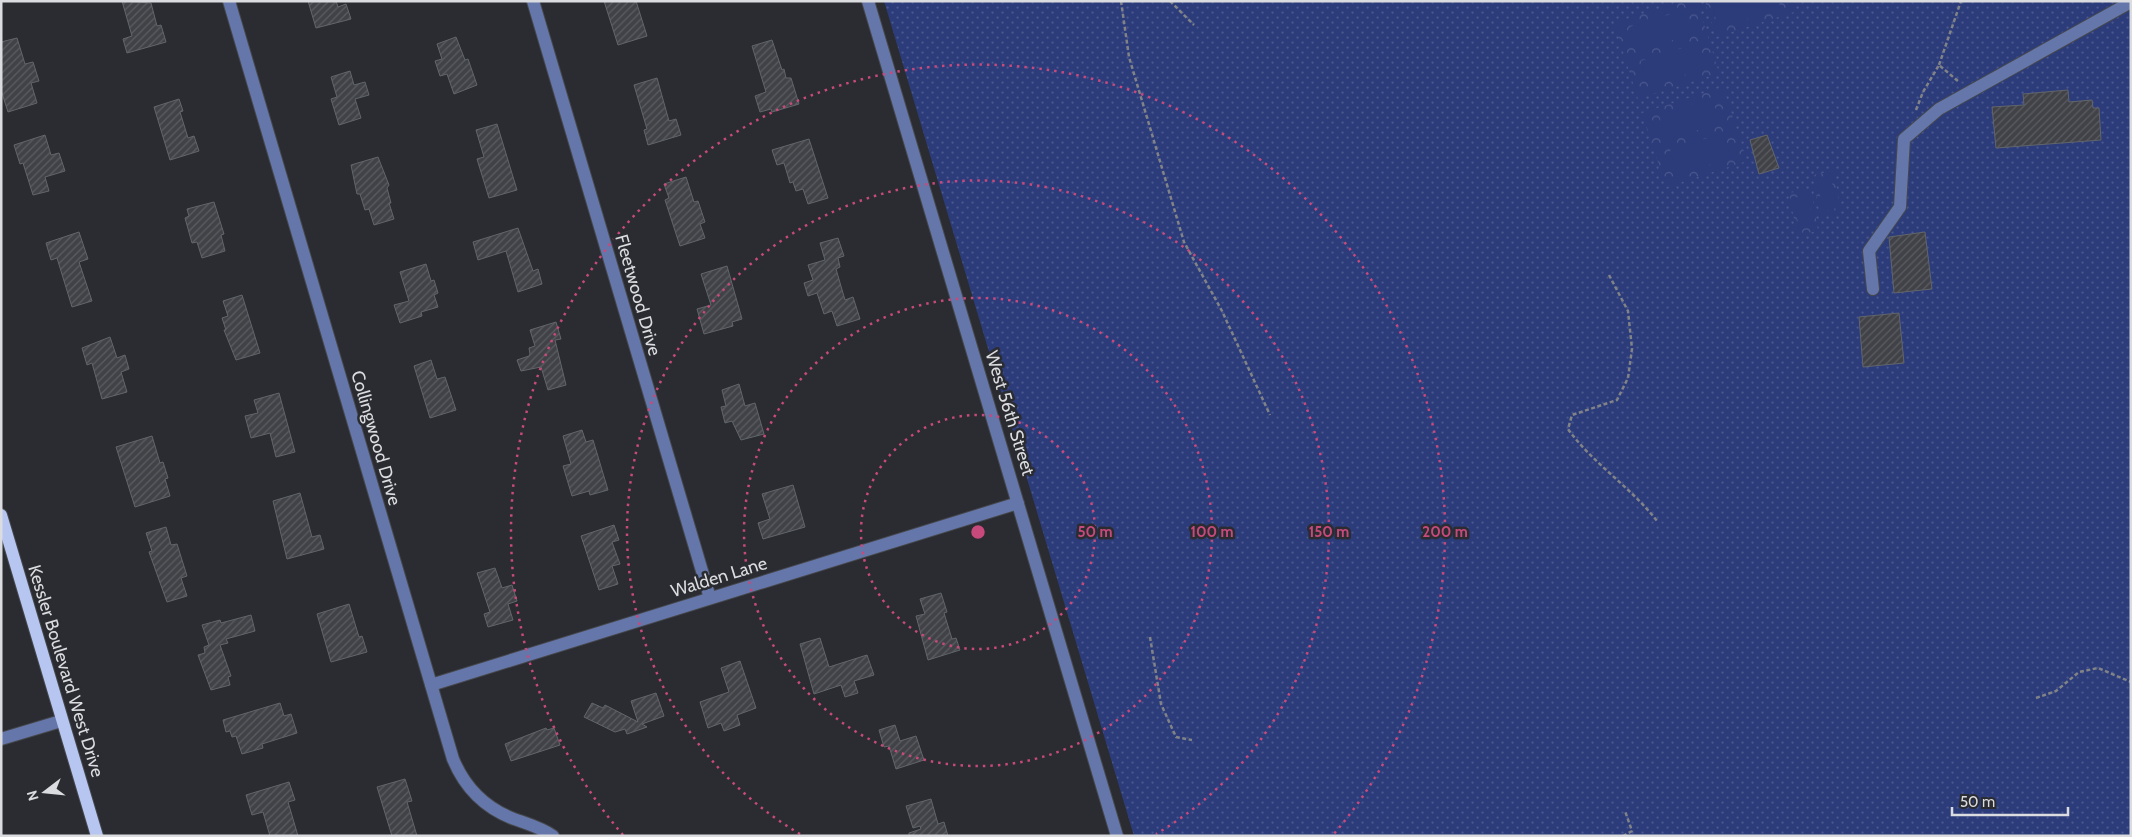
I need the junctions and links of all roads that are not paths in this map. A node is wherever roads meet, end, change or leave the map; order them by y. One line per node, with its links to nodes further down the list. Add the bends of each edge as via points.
1 (229, 1): 9 (street, Collingwood Drive)
2 (533, 1): 8 (street, Fleetwood Drive)
3 (868, 1): 6 (street, West 56th Street)
4 (2131, 2): 5 (street, via 1939,109 1904,139 1900,207 1869,251)
5 (1873, 289)
6 (1018, 503): 8 (street, Walden Lane); 14 (street, West 56th Street)
7 (1, 516): 10 (main road, Kessler Boulevard West Drive)
8 (710, 598): 9 (street, Walden Lane)
9 (430, 685): 13 (street, Collingwood Drive, via 452,760 467,786 494,810)
10 (62, 721): 11 (street); 12 (main road, Kessler Boulevard West Drive)
11 (1, 739)
12 (97, 836)
13 (554, 836)
14 (1118, 836)

